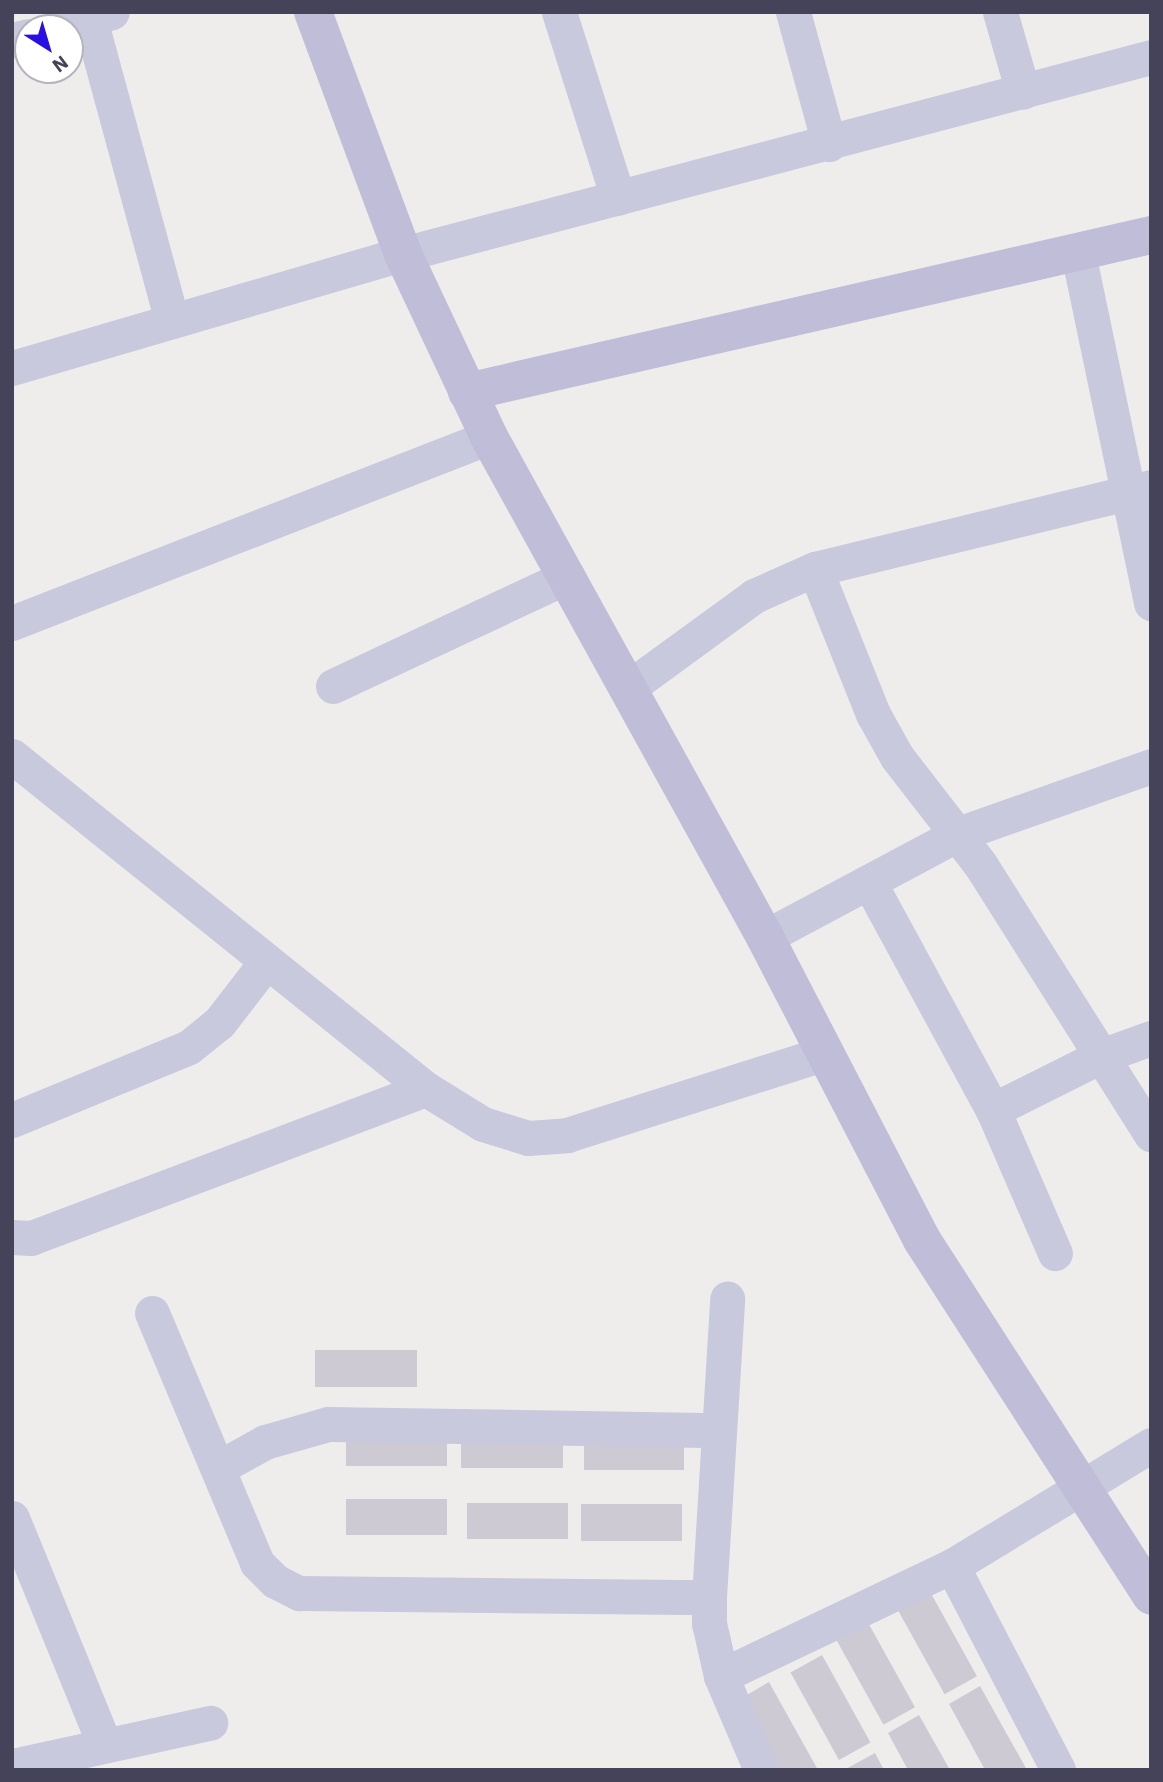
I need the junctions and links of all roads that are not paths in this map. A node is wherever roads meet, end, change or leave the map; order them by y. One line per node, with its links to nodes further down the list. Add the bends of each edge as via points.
1 (313, 12): 12 (street)
2 (559, 12): 9 (street)
3 (793, 12): 8 (street)
4 (1000, 12): 7 (street)
5 (97, 14): 13 (street)
6 (1151, 57): 7 (street)
7 (1023, 92): 8 (street)
8 (829, 144): 9 (street)
9 (618, 198): 12 (street)
10 (1151, 236): 11 (street)
11 (1078, 253): 15 (street); 17 (street)
12 (404, 254): 13 (street); 15 (street)
13 (172, 321): 14 (street)
14 (12, 368)
15 (467, 392): 16 (street)
16 (489, 437): 19 (street); 21 (street)
17 (1138, 490): 18 (street); 20 (street)
18 (815, 569): 23 (street, via 754,596); 26 (street, via 873,715 897,757)
19 (568, 576): 22 (street); 23 (street)
20 (1151, 603)
21 (12, 623)
22 (333, 686)
23 (628, 688): 28 (street)
24 (12, 756): 29 (street)
25 (1151, 766): 26 (street)
26 (958, 834): 27 (street); 32 (street)
27 (869, 882): 28 (street); 34 (street)
28 (765, 937): 31 (street)
29 (267, 961): 33 (street); 35 (street, via 219,1023 189,1046)
30 (1151, 1038): 32 (street)
31 (822, 1054): 33 (street, via 567,1135 528,1138 483,1124); 44 (street, via 922,1240)
32 (1101, 1056): 34 (street); 36 (street)
33 (426, 1089): 37 (street, via 31,1238)
34 (993, 1110): 38 (street)
35 (12, 1120)
36 (1151, 1134)
37 (12, 1237)
38 (1055, 1253)
39 (727, 1299): 41 (street)
40 (152, 1313): 43 (street)
41 (719, 1430): 43 (street, via 328,1424 265,1442); 48 (street)
42 (1151, 1445): 44 (street)
43 (218, 1468): 48 (street, via 257,1563 275,1581 299,1593)
44 (1080, 1486): 46 (street); 47 (street)
45 (12, 1518): 51 (street)
46 (952, 1566): 49 (street); 54 (street)
47 (1151, 1596)
48 (709, 1597): 49 (street, via 710,1636)
49 (721, 1676): 53 (street)
50 (211, 1723): 51 (street)
51 (104, 1744): 52 (street)
52 (12, 1766)
53 (761, 1770)
54 (1058, 1770)

